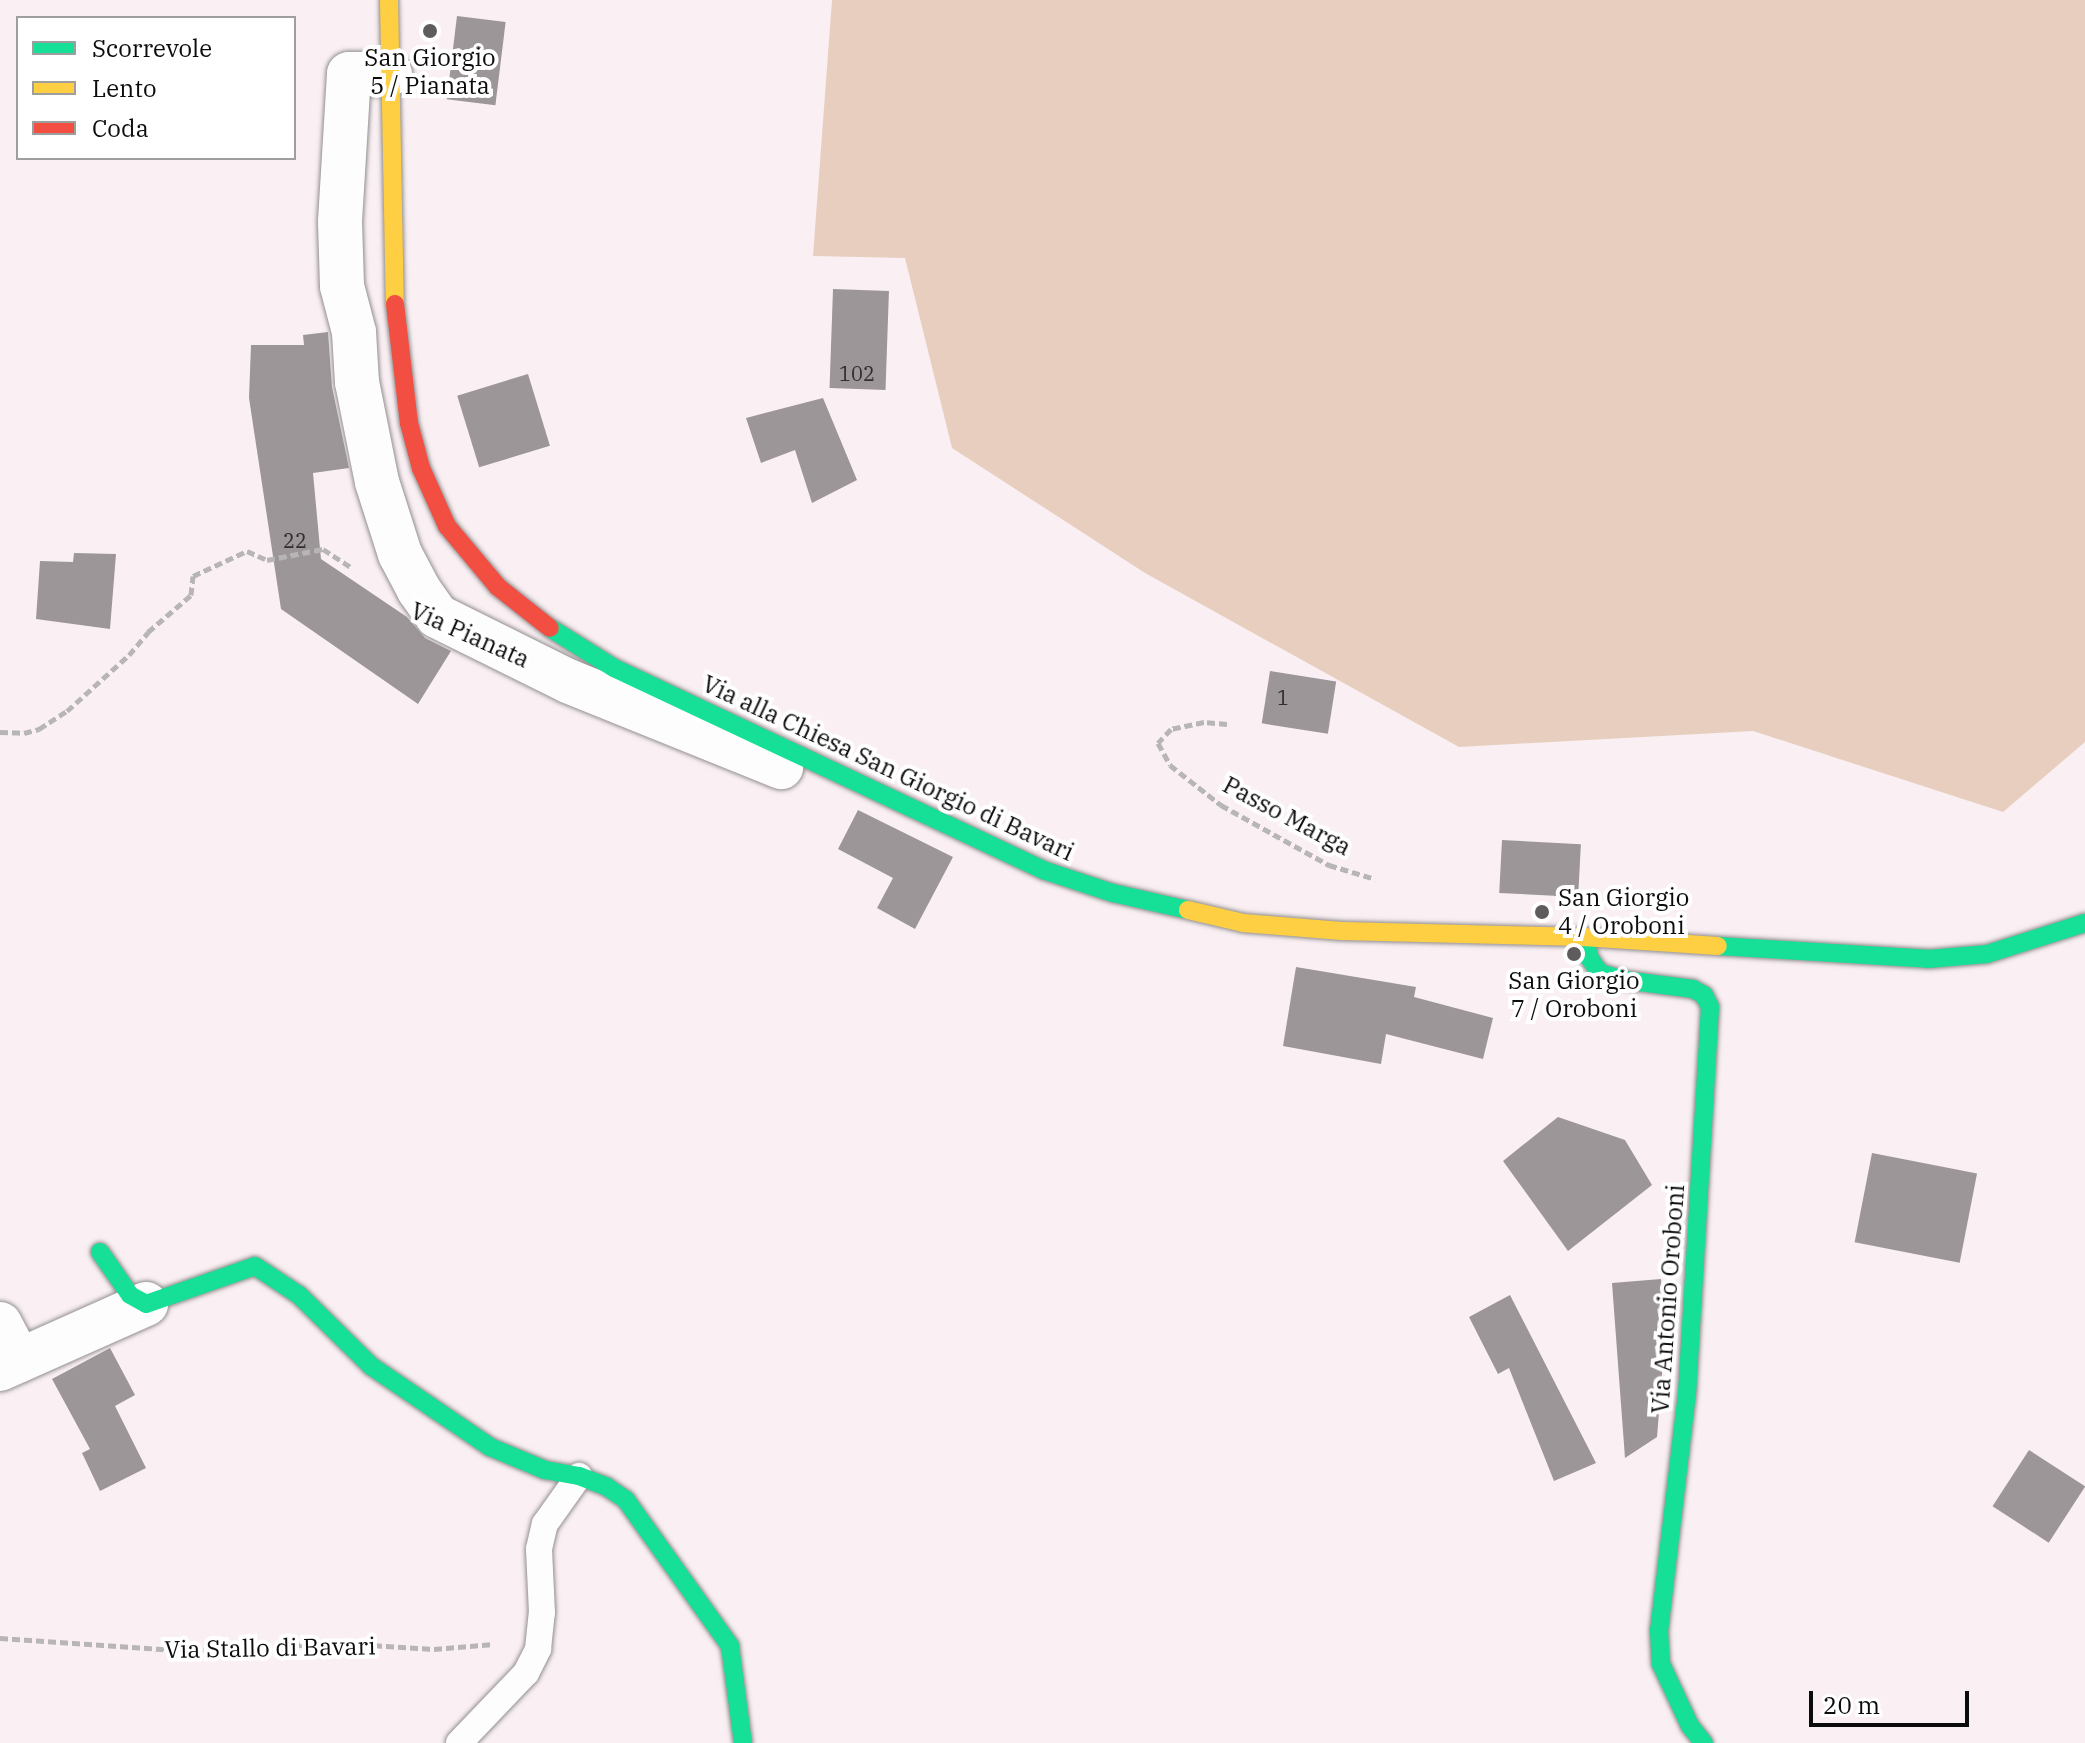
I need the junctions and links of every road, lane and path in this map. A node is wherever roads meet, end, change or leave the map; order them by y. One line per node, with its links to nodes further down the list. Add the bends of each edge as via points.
1 (389, 0): 2 (street, Via alla Chiesa San Giorgio di Bavari)
2 (390, 74): 6 (street, Via alla Chiesa San Giorgio di Bavari, via 395,319 402,379 421,468 447,526 498,587 560,636 614,668); 6 (street, Via Pianata, via 349,74 340,222 342,286 386,515 400,554 437,616 568,681 802,775)
3 (360, 574): 5 (path, via 323,549 267,560 247,551 193,576 191,595 67,711 39,729)
4 (1227, 724): 7 (path, Passo Marga, via 1204,722 1171,729 1158,743 1170,765 1221,805 1329,865)
5 (0, 732)
6 (810, 758): 9 (street, Via alla Chiesa San Giorgio di Bavari, via 1046,871 1169,907 1292,928)
7 (1389, 883)
8 (2085, 923): 9 (street, Via alla Chiesa San Giorgio di Bavari, via 1987,954 1928,959)
9 (1583, 937): 18 (street, Via Antonio Oroboni, via 1600,973 1693,989 1710,1007 1687,1393 1659,1630 1661,1664 1690,1726)
10 (100, 1252): 11 (street, via 130,1295)
11 (146, 1304): 12 (street); 13 (street, via 255,1266 299,1295 371,1366 490,1447 545,1470)
12 (6, 1351)
13 (579, 1476): 15 (lane, via 545,1524 539,1549); 17 (street, via 626,1500 730,1646)
14 (0, 1638): 15 (path, Via Stallo di Bavari, via 191,1651 338,1643 434,1649)
15 (539, 1638): 16 (lane, via 526,1673)
16 (459, 1743)
17 (743, 1743)
18 (1704, 1743)

